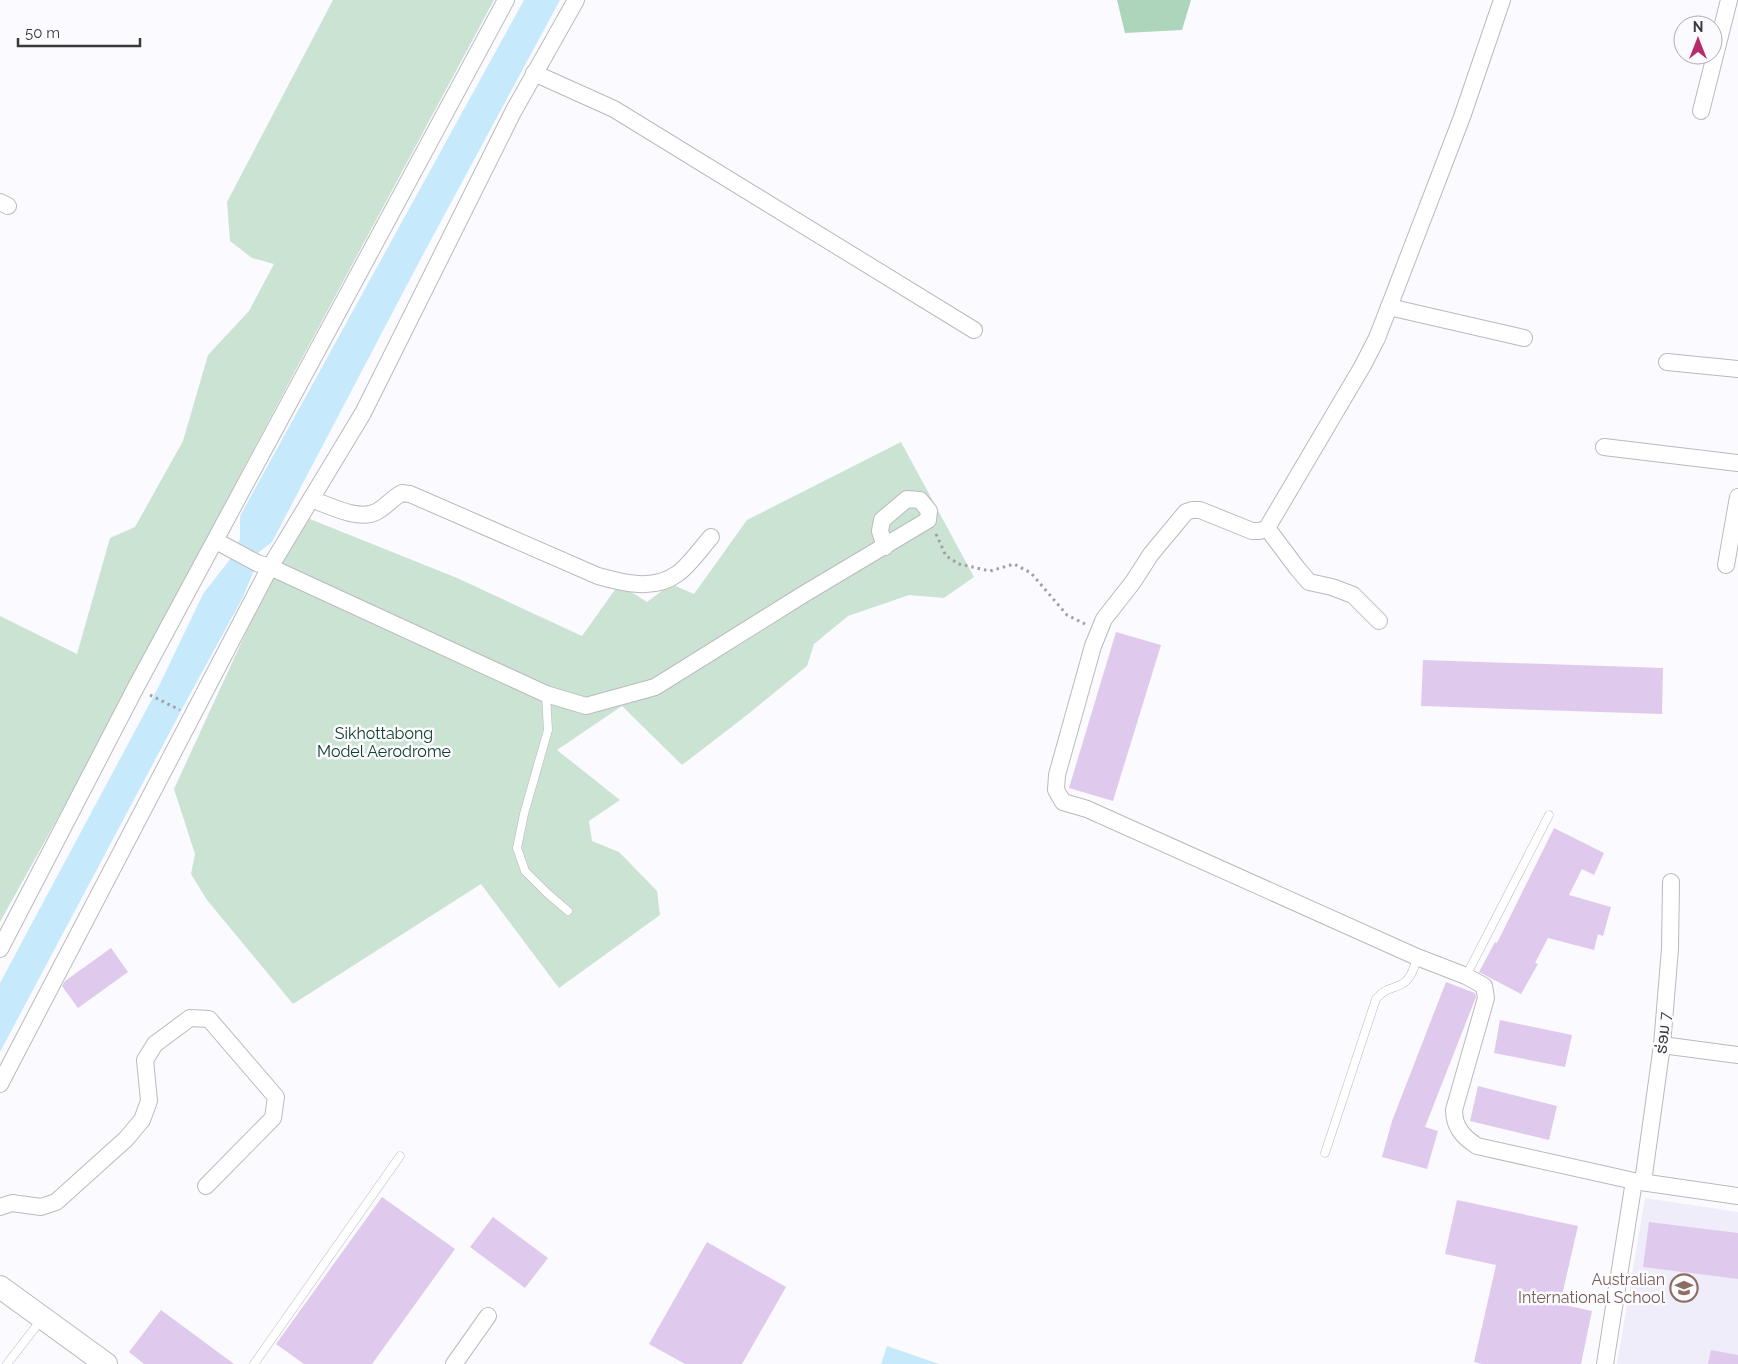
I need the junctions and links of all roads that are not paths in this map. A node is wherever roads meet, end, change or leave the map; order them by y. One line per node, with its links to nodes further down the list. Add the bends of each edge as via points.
1 (506, 0): 18 (street)
2 (576, 0): 5 (street)
3 (1502, 0): 7 (street, via 1462,117)
4 (1729, 0): 6 (street)
5 (534, 74): 8 (street, via 614,109); 15 (street, via 363,413)
6 (1701, 111)
7 (1389, 307): 9 (street); 16 (street, via 1378,338 1362,367)
8 (974, 330)
9 (1524, 338)
10 (1666, 362): 11 (street)
11 (1738, 369)
12 (1604, 447): 13 (street)
13 (1738, 463)
14 (1738, 497): 21 (street)
15 (311, 499): 17 (street, via 363,515 374,513 402,493 410,494 598,576 624,583 667,580 678,574); 20 (street)
16 (1267, 528): 22 (street, via 1309,582 1353,595); 28 (street, via 1260,532 1252,531 1200,510 1192,510 1186,512 1151,554 1104,619 1092,646 1057,775 1056,790 1063,802 1086,809)
17 (711, 537)
18 (222, 544): 20 (street); 27 (street, via 136,687)
19 (885, 547): 19 (street, via 928,520 929,511 920,500 907,499 882,520 880,532); 23 (street, via 655,687 586,706)
20 (264, 565): 23 (street); 32 (street)
21 (1726, 566)
22 (1379, 621)
23 (546, 694): 26 (lane, via 548,730 517,848 525,870)
24 (1549, 815): 29 (lane)
25 (1672, 882): 30 (street, ຮ່ອມ 7)
26 (568, 911)
27 (0, 949)
28 (1418, 958): 29 (street); 33 (lane, via 1407,981 1381,992 1376,999)
29 (1466, 976): 35 (street, via 1484,986 1486,998 1454,1110 1457,1128 1465,1139 1476,1146)
30 (1662, 1045): 31 (street); 35 (street, ຮ່ອມ 7)
31 (1738, 1055)
32 (0, 1084)
33 (1326, 1153)
34 (400, 1156): 44 (lane)
35 (1639, 1181): 37 (street); 46 (street, ຮ່ອມ 7)
36 (206, 1186): 38 (street, via 272,1118 276,1097 209,1019 190,1018 155,1044 145,1060 148,1101 142,1120 126,1140 56,1202 41,1207 12,1203)
37 (1738, 1196)
38 (0, 1207)
39 (0, 1287): 41 (main road)
40 (488, 1316): 45 (street)
41 (43, 1318): 42 (lane); 43 (main road)
42 (8, 1364)
43 (106, 1364)
44 (254, 1364)
45 (454, 1364)
46 (1605, 1364)

